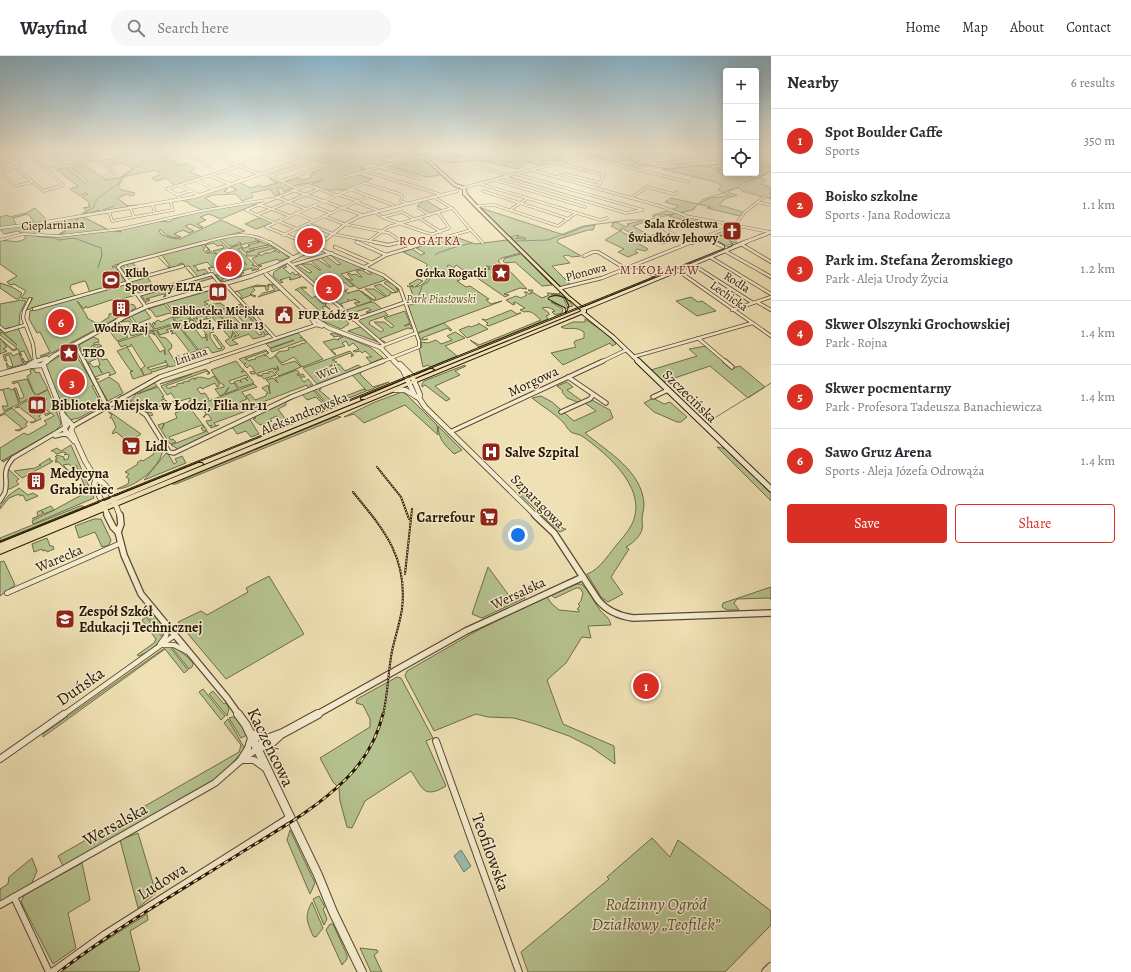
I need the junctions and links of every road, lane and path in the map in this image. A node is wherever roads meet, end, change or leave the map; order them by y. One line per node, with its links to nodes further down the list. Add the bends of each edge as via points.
1 (180, 194): 17 (street)
2 (203, 194): 18 (street)
3 (284, 194): 23 (street)
4 (306, 194): 30 (street); 31 (street)
5 (334, 194): 19 (street)
6 (363, 194): 20 (street)
7 (399, 194): 37 (street, via 402,196 401,200)
8 (439, 194): 21 (street)
9 (464, 194): 43 (main road, Szczecińska)
10 (492, 194): 38 (street)
11 (513, 194): 25 (street)
12 (540, 194): 46 (street)
13 (562, 194): 33 (street)
14 (585, 194): 22 (street)
15 (615, 194): 26 (street)
16 (637, 194): 26 (street)
17 (177, 195): 27 (street)
18 (199, 195): 27 (street)
19 (338, 195): 30 (street); 32 (street)
20 (369, 196): 32 (street); 40 (street)
21 (432, 196): 37 (street); 49 (street)
22 (593, 196): 33 (street); 54 (street)
23 (276, 197): 28 (street); 31 (street)
24 (764, 197): 35 (street)
25 (528, 198): 38 (street); 62 (street)
26 (631, 198): 44 (street)
27 (179, 199): 29 (street)
28 (271, 199): 39 (street); 91 (street, Cieplarniana, via 200,211 120,229 55,236 26,234)
29 (170, 200): 36 (street); 59 (street, via 173,210)
30 (324, 201): 42 (street); 47 (street)
31 (289, 202): 50 (street); 51 (street)
32 (357, 202): 47 (street); 56 (street)
33 (590, 202): 54 (street, via 630,213)
34 (664, 202): 44 (street)
35 (757, 202): 41 (street); 81 (street)
36 (152, 203): 45 (street); 59 (street)
37 (406, 203): 56 (street)
38 (521, 203): 53 (street); 73 (street)
39 (258, 204): 50 (street); 63 (street, via 246,210)
40 (393, 205)
41 (771, 205)
42 (313, 206): 51 (street); 61 (street)
43 (476, 206): 53 (street, via 491,205); 122 (main road, Szczecińska)
44 (660, 206): 80 (street, via 678,213)
45 (130, 207): 55 (street); 68 (street)
46 (585, 207)
47 (342, 208): 61 (street); 67 (street)
48 (419, 208): 64 (street)
49 (452, 208): 58 (street); 84 (street)
50 (271, 209): 63 (street); 65 (street)
51 (306, 209): 60 (street)
52 (647, 209): 54 (street)
53 (510, 210): 73 (street, via 558,226)
54 (643, 210)
55 (109, 211): 68 (street, via 112,221); 82 (street)
56 (379, 211): 57 (street)
57 (374, 212): 67 (street); 69 (street)
58 (438, 212): 64 (street); 86 (street, via 449,227 448,230)
59 (155, 213): 68 (street)
60 (296, 213): 65 (street); 74 (street)
61 (332, 213): 66 (street)
62 (576, 213): 71 (street, via 600,220); 73 (street)
63 (257, 215): 76 (street)
64 (430, 215): 70 (street)
65 (290, 216): 76 (street)
66 (324, 216): 74 (street); 79 (street)
67 (362, 216): 79 (street)
68 (134, 217)
69 (382, 217): 72 (street, via 402,212); 77 (street)
70 (419, 218): 72 (street); 86 (street)
71 (607, 218)
72 (414, 219): 77 (street)
73 (569, 219)
74 (314, 221): 78 (street)
75 (685, 221): 96 (street, via 665,230)
76 (277, 222): 83 (street); 89 (street, Wici, via 266,227)
77 (399, 223): 85 (street); 86 (street, via 428,234)
78 (308, 224): 83 (street); 88 (street)
79 (346, 224): 85 (street); 88 (street)
80 (731, 225): 81 (street, Plonowa); 90 (street, Plonowa)
81 (735, 225): 87 (street)
82 (0, 228)
83 (296, 229): 89 (street)
84 (471, 230): 95 (street); 100 (street)
85 (381, 231): 92 (street); 94 (street)
86 (441, 232)
87 (770, 232): 97 (main road, Aleksandrowska)
88 (333, 234): 92 (street); 98 (street)
89 (283, 235): 98 (street, Wici)
90 (704, 238): 96 (street, Plonowa); 101 (street)
91 (0, 240)
92 (369, 241): 94 (street, via 390,246)
93 (356, 242): 103 (street)
94 (403, 242): 100 (street)
95 (483, 243)
96 (692, 243): 113 (street, Plonowa)
97 (741, 244): 101 (main road, Aleksandrowska); 108 (street)
98 (316, 247): 102 (street, Wici); 106 (street)
99 (335, 247): 109 (street)
100 (411, 248): 103 (street)
101 (727, 250): 105 (main road, Aleksandrowska); 118 (street)
102 (332, 253): 111 (street); 114 (street, Wici)
103 (386, 255): 109 (street)
104 (584, 256): 115 (street, via 598,252)
105 (710, 257): 110 (main road, Aleksandrowska); 123 (street)
106 (294, 258): 107 (street); 120 (street, via 277,246 250,235 238,234 126,262 120,265 119,269)
107 (287, 261): 111 (street); 117 (street)
108 (771, 262)
109 (371, 263): 114 (street)
110 (692, 264): 116 (main road, Aleksandrowska); 127 (street, Rodła)
111 (292, 265): 134 (street)
112 (183, 266): 120 (street)
113 (635, 266): 115 (street, Plonowa); 119 (street)
114 (365, 267): 139 (street, Wici, via 381,274 400,288)
115 (626, 269): 122 (street, Plonowa, via 598,280)
116 (677, 270): 119 (main road, Aleksandrowska); 131 (street, Lechicka)
117 (267, 272): 121 (street); 135 (street, via 271,279)
118 (771, 277)
119 (659, 278): 133 (main road, Aleksandrowska)
120 (128, 282): 124 (street); 130 (street)
121 (223, 284): 124 (street, via 212,274); 129 (street); 141 (street)
122 (561, 288): 133 (main road, Szczecińska)
123 (771, 294)
124 (138, 295): 129 (street)
125 (771, 297): 127 (street)
126 (30, 299): 137 (street, Kaczeńcowa, via 23,315)
127 (755, 302): 131 (street); 132 (street, Rodła)
128 (403, 303): 134 (street)
129 (146, 307): 143 (street)
130 (34, 309)
131 (732, 310): 136 (street, Lechicka)
132 (771, 310)
133 (583, 311): 145 (main road, Szczecińska); 154 (main road, Aleksandrowska)
134 (354, 320): 144 (street)
135 (317, 323): 141 (street, Lniana); 144 (street)
136 (752, 323): 140 (street, Lechicka); 142 (street)
137 (25, 325): 138 (street, via 5,331); 146 (street, Kaczeńcowa)
138 (0, 327)
139 (416, 333): 144 (street); 147 (street, Wici, via 420,346)
140 (771, 336)
141 (275, 338): 160 (street, Lniana, via 160,377)
142 (698, 338): 148 (street); 151 (street)
143 (75, 344): 149 (street); 162 (street)
144 (382, 346): 147 (street, Szparagowa)
145 (626, 350): 148 (main road, Szczecińska); 153 (street, Morgowa)
146 (35, 354): 149 (street, Kaczeńcowa); 150 (street, Kaczeńcowa)
147 (392, 357): 154 (street, Szparagowa); 160 (street, Wici, via 291,397 174,453 168,451 146,415)
148 (633, 357): 156 (main road, Szczecińska)
149 (42, 362): 150 (street); 150 (street); 165 (street, Kaczeńcowa)
150 (34, 363): 152 (street)
151 (732, 367)
152 (0, 374)
153 (568, 377): 157 (street); 166 (street, Morgowa)
154 (411, 381): 155 (main road, Aleksandrowska); 158 (street, Szparagowa); 173 (main road, Aleksandrowska)
155 (394, 390): 158 (street, via 405,390); 173 (main road, Aleksandrowska)
156 (668, 390): 159 (street); 171 (main road, Szczecińska)
157 (594, 395): 161 (street); 163 (street)
158 (417, 397): 166 (street, Szparagowa)
159 (654, 397)
160 (122, 398): 162 (street, Lniana)
161 (606, 403)
162 (107, 406): 164 (street, Lniana)
163 (561, 412)
164 (89, 416): 165 (street, Lniana); 165 (street, Lniana)
165 (68, 426): 167 (street, Kaczeńcowa); 168 (street); 169 (street, Kaczeńcowa)
166 (450, 432): 179 (street, Szparagowa, via 554,533)
167 (70, 435): 168 (street); 169 (street, Kaczeńcowa)
168 (51, 437): 172 (street, via 4,465 2,473 5,492)
169 (75, 442): 170 (street, Kaczeńcowa)
170 (96, 479): 173 (street, Kaczeńcowa, via 101,480 106,486); 174 (street, Kaczeńcowa, via 94,484)
171 (771, 489)
172 (0, 501)
173 (114, 502): 174 (main road, Aleksandrowska); 175 (street, Kaczeńcowa, via 122,521)
174 (104, 506): 175 (street, Kaczeńcowa, via 113,527); 177 (main road, Aleksandrowska); 178 (main road, Aleksandrowska)
175 (118, 532): 176 (street, Kaczeńcowa)
176 (121, 543): 180 (street, Warecka); 182 (street, Kaczeńcowa, via 124,557 139,590)
177 (0, 546)
178 (0, 551)
179 (583, 577): 181 (street, via 604,607 625,617); 186 (street, Wersalska, via 466,631)
180 (7, 594)
181 (771, 613)
182 (167, 625): 183 (street, Kaczeńcowa); 184 (street, via 166,636)
183 (175, 635): 184 (street, Duńska); 185 (street, Kaczeńcowa)
184 (157, 648): 185 (street, via 171,644); 191 (street, Duńska)
185 (189, 653): 187 (street, Kaczeńcowa, via 237,710)
186 (283, 733): 188 (street, Wersalska); 190 (street, Wersalska, via 270,744)
187 (252, 734): 188 (street); 190 (street, Kaczeńcowa); 192 (street, Wersalska)
188 (267, 739): 190 (street, Wersalska)
189 (436, 741): 200 (street, Teofilowska)
190 (258, 748): 192 (street, Wersalska); 193 (street, Kaczeńcowa)
191 (0, 759)
192 (240, 761): 193 (street, via 254,760); 195 (street, Wersalska, via 215,784)
193 (267, 770): 194 (street, Kaczeńcowa)
194 (290, 817): 198 (street, Ludowa, via 105,934); 199 (street, Kaczeńcowa, via 318,875 324,896 342,935)
195 (14, 897): 196 (street, Wersalska); 198 (street)
196 (0, 906)
197 (771, 967): 201 (street)
198 (50, 972)
199 (362, 972)
200 (519, 972)
201 (766, 972)

